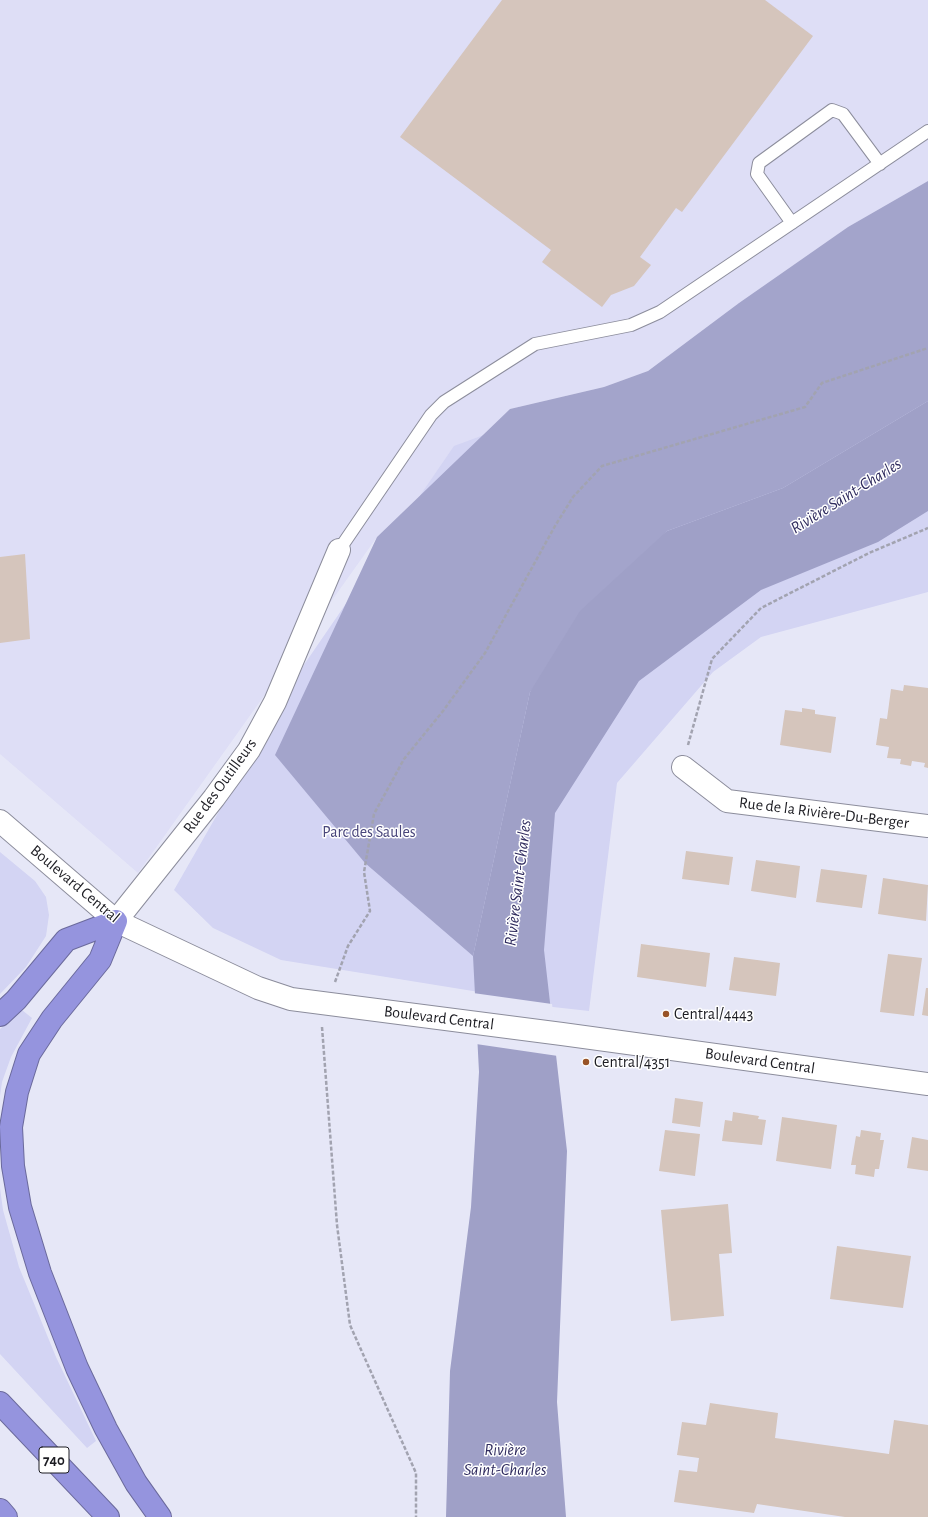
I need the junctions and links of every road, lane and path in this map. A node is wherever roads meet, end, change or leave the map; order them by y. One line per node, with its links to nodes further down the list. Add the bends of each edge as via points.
1 (928, 131): 2 (lane)
2 (880, 164): 3 (lane); 3 (lane, via 843,114 832,110 759,163 757,174)
3 (792, 223): 6 (lane, via 660,312 631,326 535,344 444,402 431,415)
4 (928, 348): 11 (path, via 822,383 805,407 602,466 573,498 484,653 443,711 404,759 374,814 364,872 370,911 348,946)
5 (928, 528): 7 (path, via 869,553 761,608 712,659)
6 (339, 550): 10 (street, Rue des Outilleurs, via 274,702 249,750)
7 (683, 767): 9 (street, Rue de la Rivière-Du-Berger, via 727,800)
8 (0, 821): 10 (street, Boulevard Central)
9 (928, 826)
10 (116, 921): 12 (highway, via 66,940 16,1000); 14 (street, Boulevard Central, via 258,988 291,999); 19 (highway, via 100,960 52,1019 28,1054 17,1092 11,1127 13,1166 20,1207 40,1273 77,1368 106,1429 136,1483)
11 (335, 984)
12 (0, 1015)
13 (322, 1023): 20 (path, via 337,1225 350,1325 416,1473)
14 (928, 1084)
15 (0, 1403): 18 (highway, 740)
16 (0, 1510): 17 (highway)
17 (6, 1517)
18 (108, 1517)
19 (160, 1517)
20 (416, 1517)

